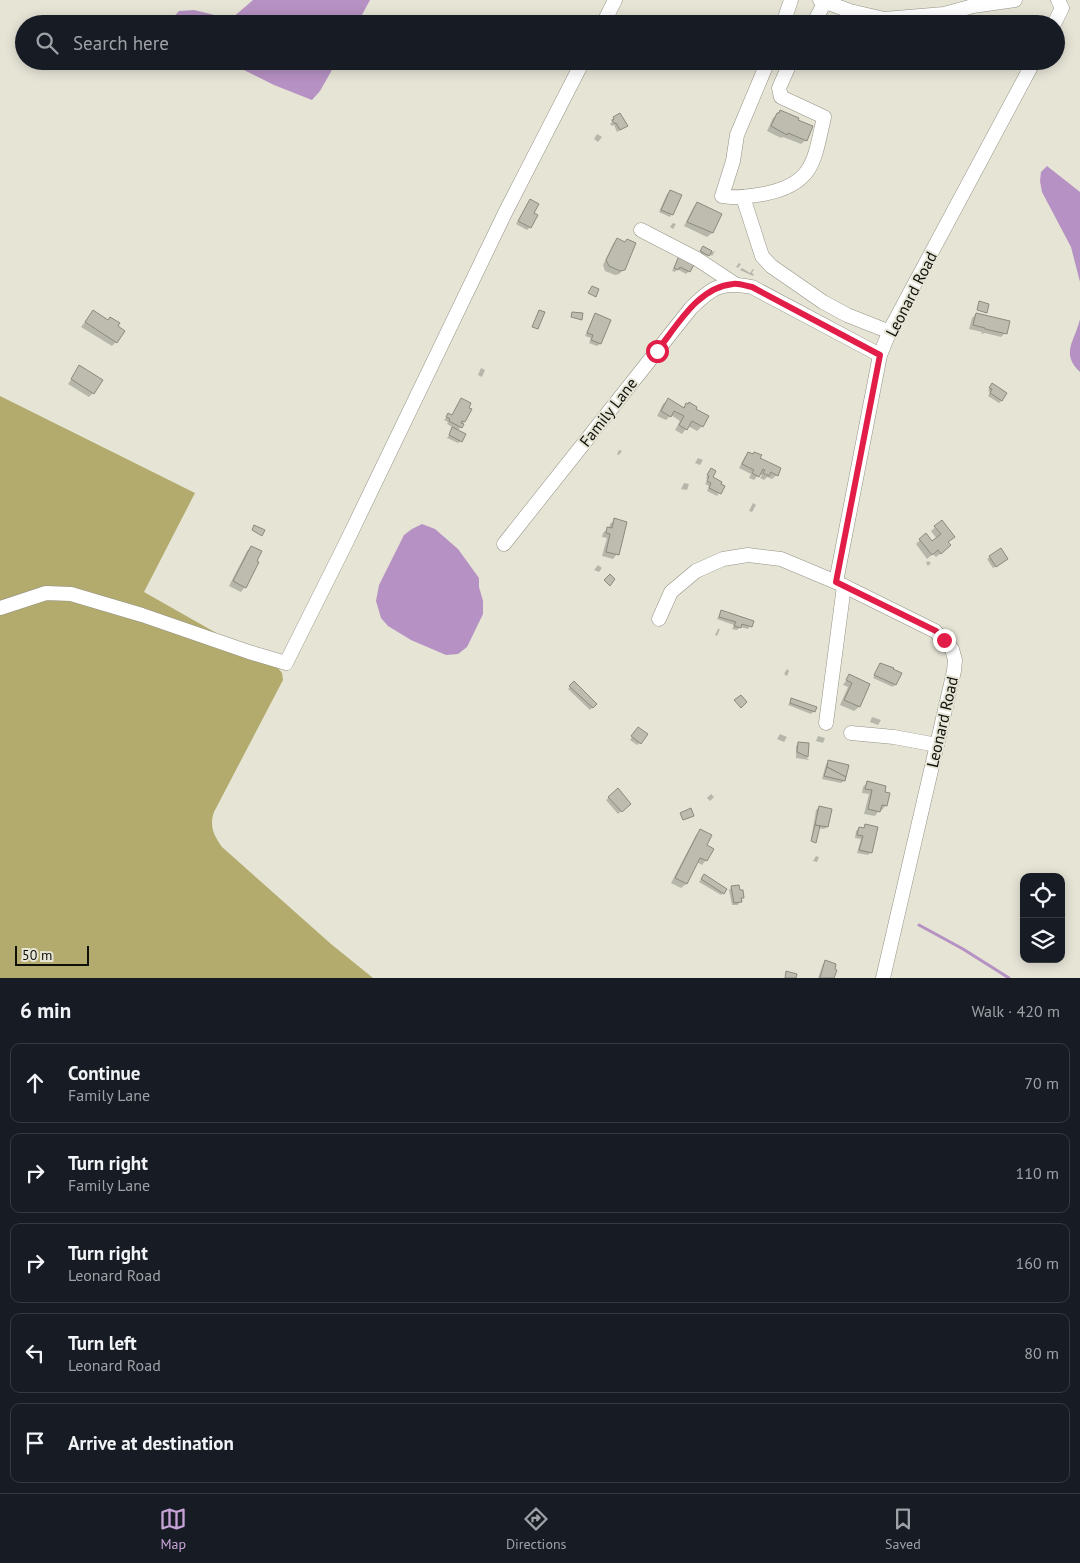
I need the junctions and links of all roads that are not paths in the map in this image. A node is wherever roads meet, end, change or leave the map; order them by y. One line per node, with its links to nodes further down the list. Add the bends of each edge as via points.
1 (615, 0): 7 (street)
2 (791, 0): 8 (street)
3 (1015, 0): 6 (street)
4 (822, 1): 9 (street); 10 (street)
5 (1060, 2): 12 (street)
6 (973, 3): 11 (street)
7 (608, 15)
8 (786, 15)
9 (817, 15)
10 (867, 15)
11 (932, 15)
12 (1056, 15)
13 (579, 70): 24 (street, via 505,213 286,663 71,594 46,593)
14 (764, 70): 17 (street, via 736,135 733,161 722,196)
15 (787, 70): 17 (street, via 779,88 782,97 824,117 815,160 796,183 780,190)
16 (1029, 70): 20 (street, Leonard Road)
17 (743, 197): 20 (street, via 762,256 771,266 823,302)
18 (641, 230): 19 (street, via 697,259)
19 (735, 284): 21 (street, via 752,287); 22 (street, Family Lane, via 719,286 691,308)
20 (890, 332): 21 (street, Leonard Road)
21 (880, 355): 23 (street, Leonard Road)
22 (504, 544)
23 (840, 584): 25 (street, via 780,560 748,555 723,559 696,571 671,592); 26 (street); 28 (street, Leonard Road, via 936,631 952,650 954,671)
24 (0, 608)
25 (659, 619)
26 (826, 723)
27 (851, 733): 28 (street)
28 (937, 745): 29 (street, Leonard Road)
29 (883, 978)

